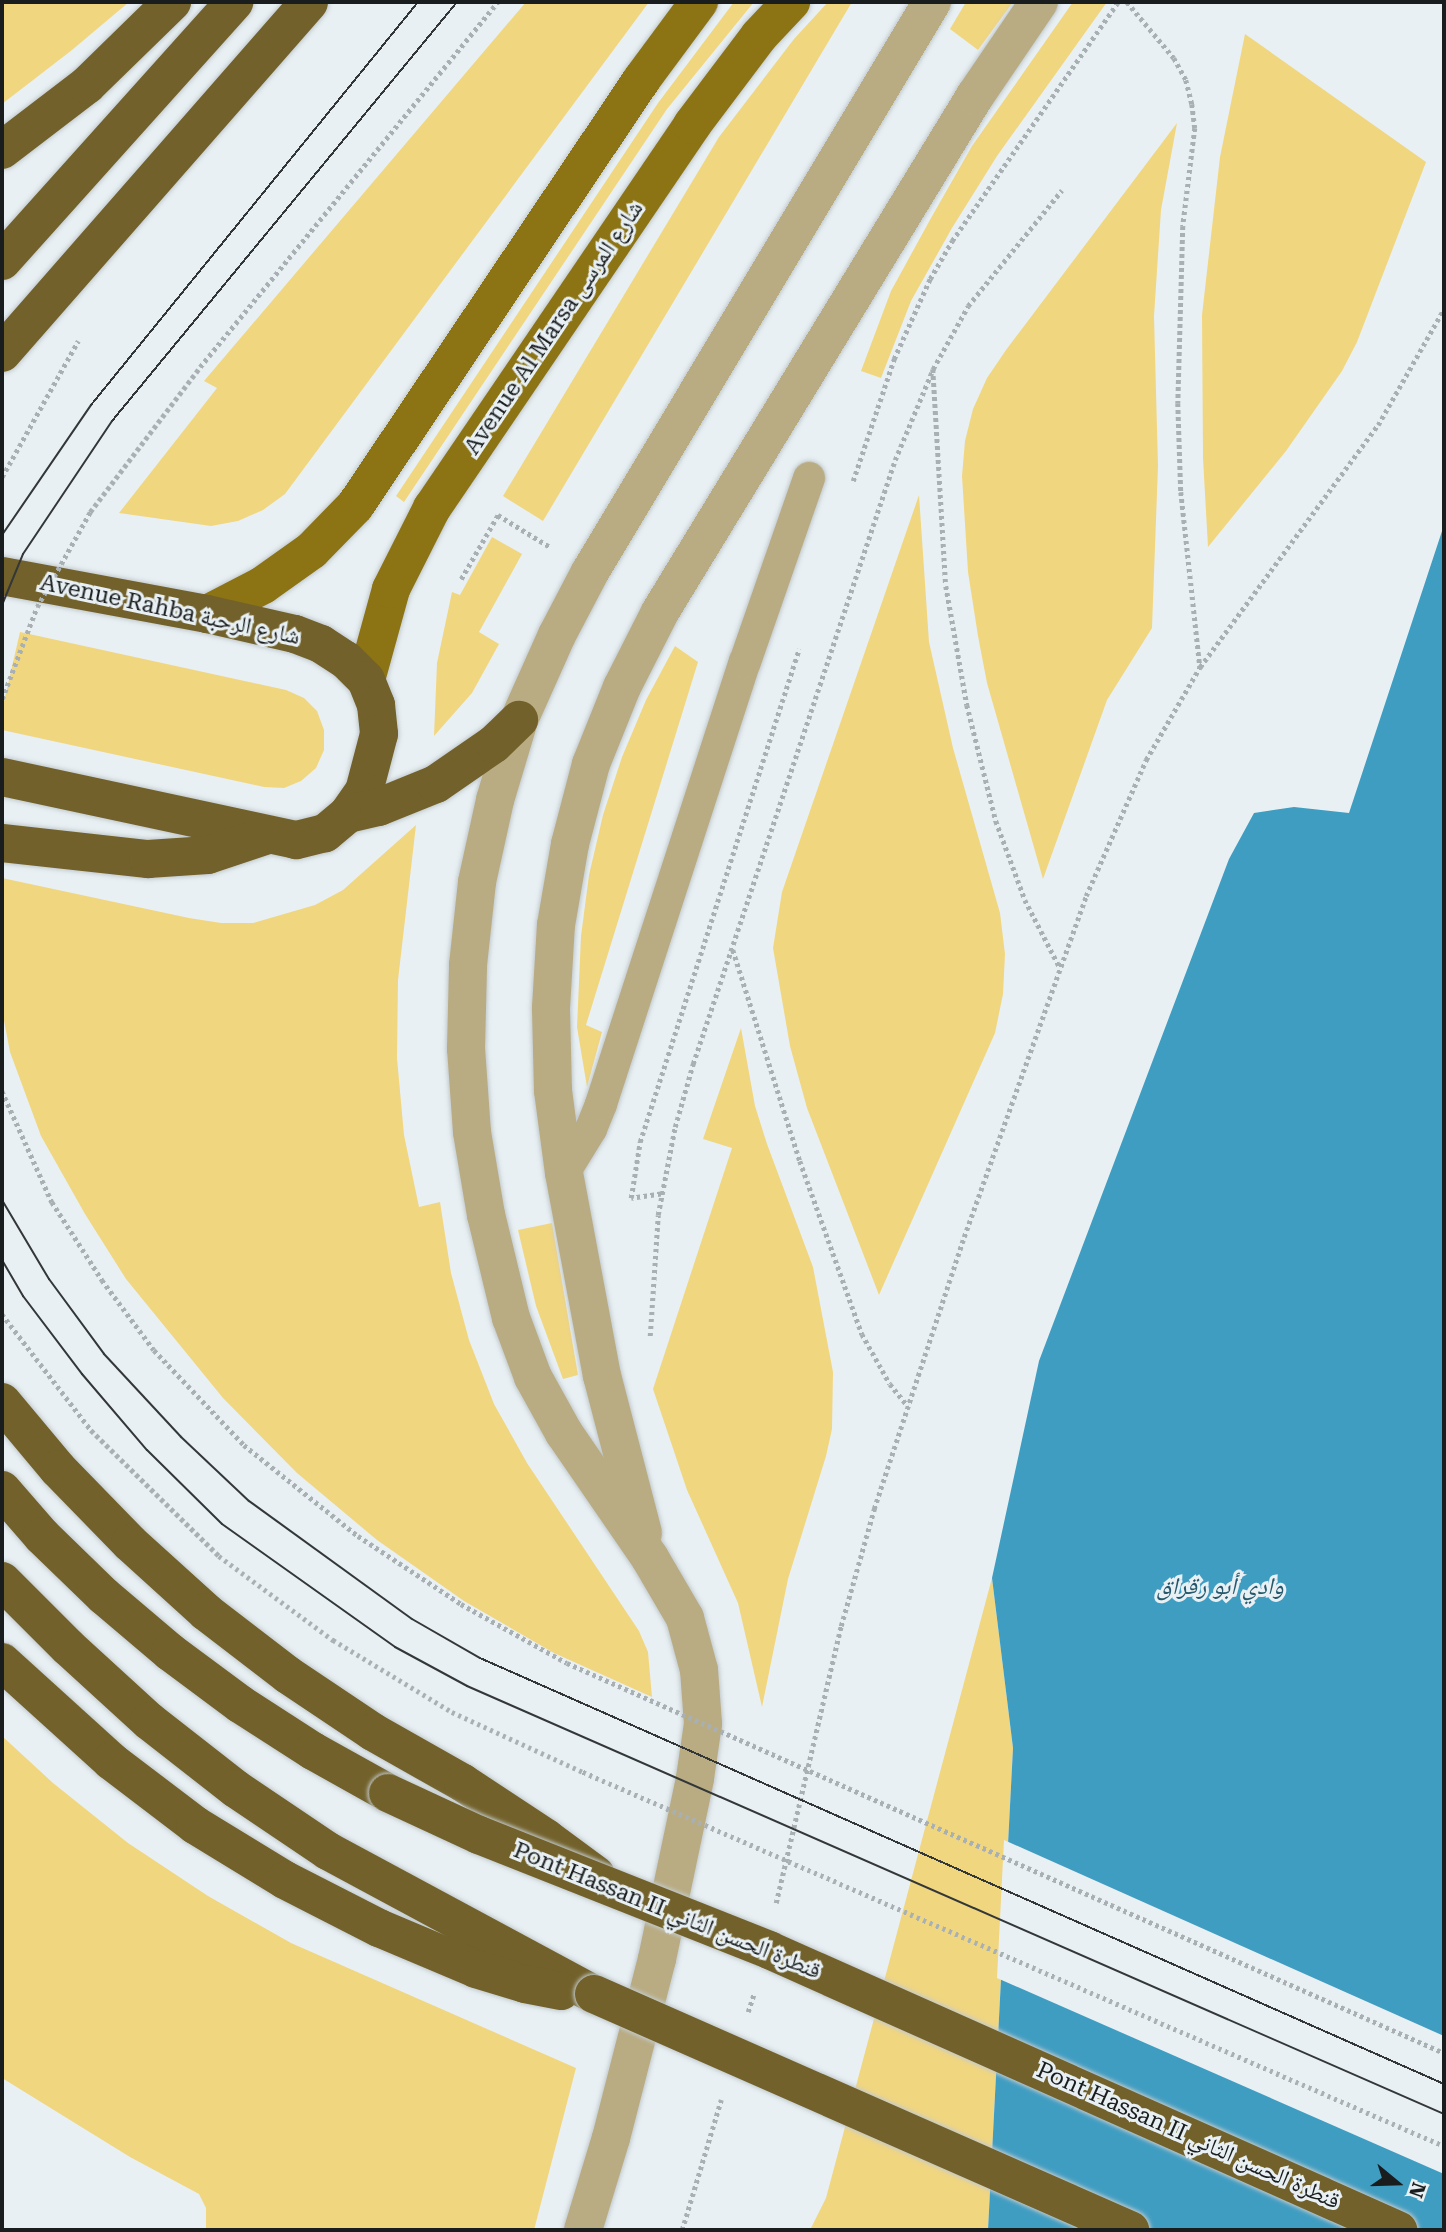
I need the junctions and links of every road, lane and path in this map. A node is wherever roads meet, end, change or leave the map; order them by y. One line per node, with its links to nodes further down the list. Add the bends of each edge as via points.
1 (172, 2): 11 (highway, via 87,85)
2 (234, 2): 13 (highway)
3 (309, 2): 16 (highway)
4 (498, 2): 28 (path, bridge, via 200,368 90,512 37,607)
5 (699, 2): 24 (main road, via 642,79 355,506 312,550 263,585)
6 (791, 2): 27 (main road, Avenue Al Marsa شارع المرسى, via 759,36 692,125 432,508 391,589)
7 (932, 2): 29 (street, via 590,572)
8 (1039, 2): 37 (street, via 975,96 660,612 591,764 570,844 556,925 553,1091)
9 (1118, 2): 20 (path, via 930,279 894,359)
10 (1127, 2): 26 (path, via 1174,58 1186,80 1195,128 1181,264 1178,403 1183,517)
11 (2, 150)
12 (1062, 190): 17 (path, via 968,306)
13 (2, 261)
14 (1444, 309): 26 (path, via 1378,425)
15 (81, 335): 18 (path)
16 (2, 353)
17 (933, 369): 34 (path, via 895,460); 35 (path, via 946,586 967,705 996,821 1025,900)
18 (2, 477)
19 (809, 478): 37 (lane, via 601,1104 592,1129)
20 (851, 489)
21 (556, 551): 23 (path, via 498,515)
22 (2, 576): 24 (highway, Avenue Rahba شارع الرحبة)
23 (461, 579)
24 (207, 614): 27 (highway, Avenue Rahba شارع الرحبة, via 321,644)
25 (801, 643): 38 (path, via 640,1142 631,1198)
26 (1200, 667): 35 (path, via 1146,760)
27 (366, 680): 31 (highway, Avenue Rahba شارع الرحبة, via 376,705 379,734 364,791)
28 (2, 699)
29 (519, 720): 31 (highway, via 494,744 436,784); 44 (street, via 477,882 467,977 472,1132 511,1318 533,1377 564,1433)
30 (2, 777): 32 (highway, Avenue Rahba شارع الرحبة)
31 (348, 814): 32 (highway, Avenue Rahba شارع الرحبة, via 325,833 296,840)
32 (267, 835): 33 (highway, via 208,855 158,859)
33 (2, 843)
34 (733, 949): 38 (path, via 693,1064); 42 (path, via 800,1161 862,1334)
35 (1059, 966): 42 (path)
36 (2, 1091): 52 (path, bridge, via 52,1202 154,1350 244,1445 358,1536 461,1604 567,1663)
37 (564, 1173): 44 (street, via 602,1376)
38 (661, 1194): 40 (path)
39 (2, 1314): 54 (path, bridge, via 91,1430 219,1556 333,1640 452,1712)
40 (650, 1336)
41 (2, 1402): 47 (highway, bridge, via 58,1469 206,1612 288,1675 373,1732 463,1783)
42 (908, 1406): 48 (path, via 841,1626)
43 (2, 1490): 47 (highway, Pont Hassan II قنطرة الحسن الثاني, bridge, via 104,1596 240,1704 388,1793 479,1835)
44 (650, 1558): 55 (street, via 685,1618 699,1670 703,1724 657,1959)
45 (2, 1581): 50 (highway, via 149,1721 236,1789 328,1851)
46 (2, 1662): 50 (highway, via 111,1761 195,1825 285,1880 379,1928 476,1969 525,1984)
47 (612, 1887): 58 (highway, Pont Hassan II قنطرة الحسن الثاني, bridge, via 769,1950)
48 (774, 1912)
49 (754, 1991): 51 (path)
50 (594, 1994): 57 (highway, bridge)
51 (746, 2018)
52 (1444, 2053)
53 (722, 2098): 56 (path)
54 (1444, 2146)
55 (583, 2230)
56 (682, 2230)
57 (1130, 2230)
58 (1398, 2230)

